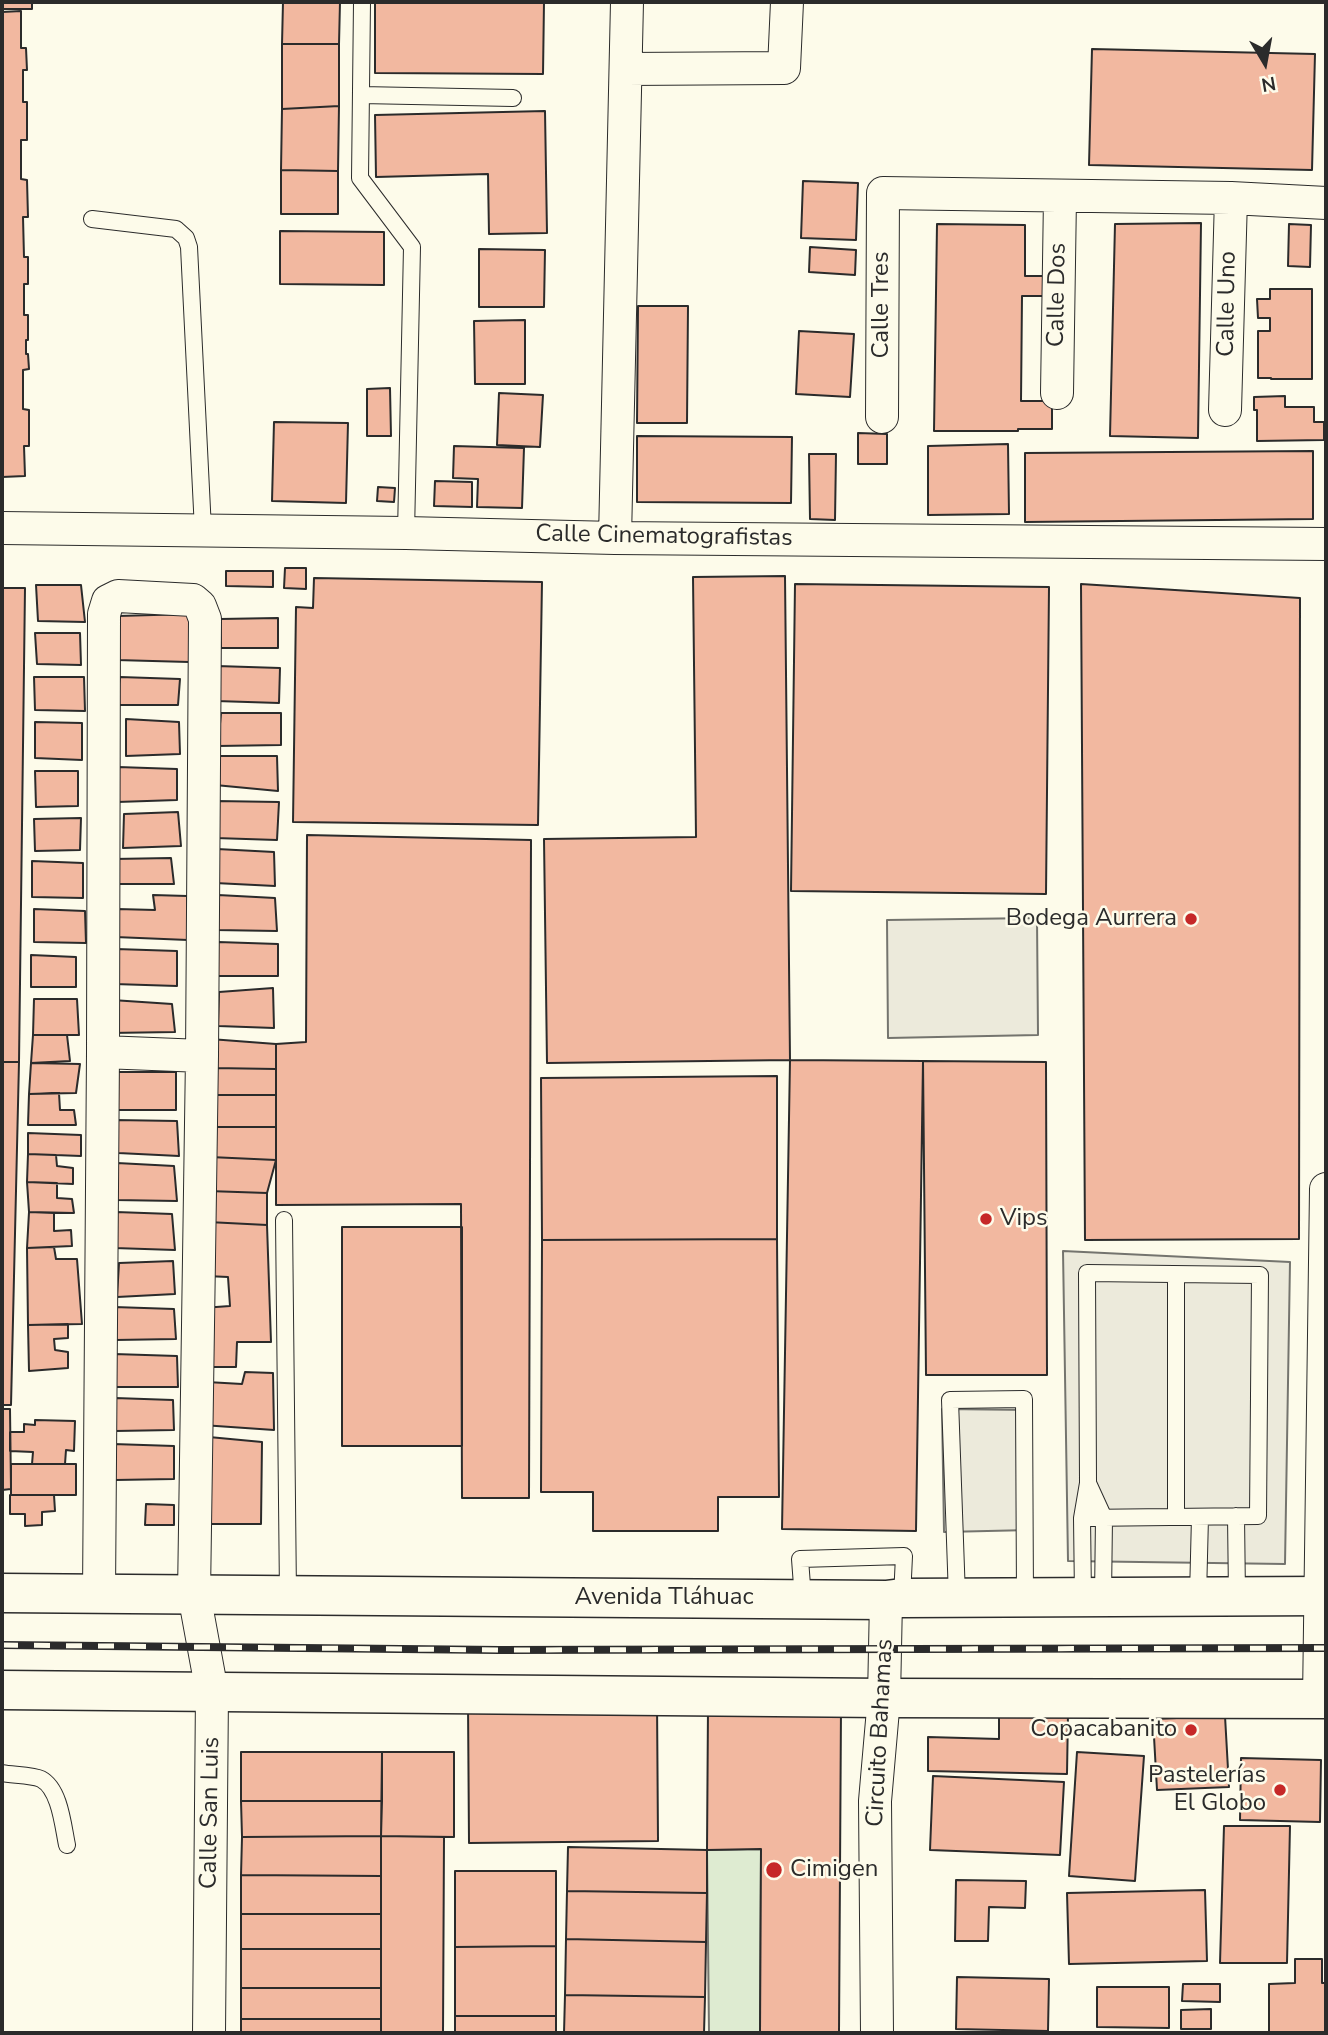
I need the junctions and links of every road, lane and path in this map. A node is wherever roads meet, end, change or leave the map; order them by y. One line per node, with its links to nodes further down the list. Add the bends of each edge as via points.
1 (362, 2): 5 (lane)
2 (627, 2): 4 (street)
3 (787, 2): 4 (street, via 784,68)
4 (626, 69): 17 (street)
5 (361, 95): 6 (lane); 16 (lane, via 360,178 412,247)
6 (513, 98)
7 (1060, 197): 8 (street); 11 (street, Calle Dos); 13 (street, Calle Tres, via 883,193)
8 (1231, 198): 9 (street); 12 (street, Calle Uno)
9 (1326, 204)
10 (92, 219): 15 (lane, via 176,229 187,238)
11 (1057, 393)
12 (1225, 410)
13 (882, 417)
14 (2, 528): 15 (street, Calle Cinematografistas)
15 (203, 530): 16 (street, Calle Cinematografistas)
16 (406, 533): 17 (street, Calle Cinematografistas)
17 (615, 538): 18 (street, Calle Cinematografistas)
18 (1326, 544)
19 (103, 1052): 20 (street); 20 (street, Calle San Luis, via 104,614 108,601 118,596 193,600 201,606 205,619); 31 (street)
20 (202, 1056): 32 (street, Calle San Luis)
21 (1326, 1189): 36 (street)
22 (284, 1220): 33 (lane)
23 (1176, 1275): 24 (lane, via 1087,1273); 25 (lane, via 1261,1275 1258,1516); 26 (lane)
24 (1088, 1483): 28 (lane); 29 (lane)
25 (1236, 1516): 27 (lane); 35 (lane)
26 (1176, 1517): 27 (lane); 29 (lane)
27 (1200, 1517): 34 (lane)
28 (1082, 1518): 29 (lane); 39 (lane)
29 (1104, 1518): 39 (lane)
30 (2, 1593): 31 (main road, Avenida Tláhuac)
31 (99, 1594): 32 (main road, Avenida Tláhuac)
32 (194, 1594): 33 (main road, Avenida Tláhuac); 42 (street, Calle San Luis)
33 (288, 1595): 40 (main road, Avenida Tláhuac)
34 (1198, 1596): 35 (main road, Avenida Tláhuac); 39 (main road, Avenida Tláhuac)
35 (1237, 1596): 36 (main road, Avenida Tláhuac)
36 (1324, 1596): 44 (street)
37 (957, 1597): 38 (main road, Avenida Tláhuac); 38 (lane, via 950,1400 1024,1399); 40 (main road, Avenida Tláhuac)
38 (1025, 1597): 39 (main road, Avenida Tláhuac)
39 (1093, 1597)
40 (894, 1599): 43 (street, Circuito Bahamas)
41 (2, 1690): 42 (main road)
42 (212, 1692): 43 (main road); 47 (street, Calle San Luis)
43 (884, 1698): 44 (main road); 48 (street, Circuito Bahamas, via 875,1801)
44 (1323, 1699)
45 (2, 1773): 46 (lane, via 41,1779 51,1789 59,1803)
46 (67, 1845)
47 (209, 2033)
48 (877, 2033)

